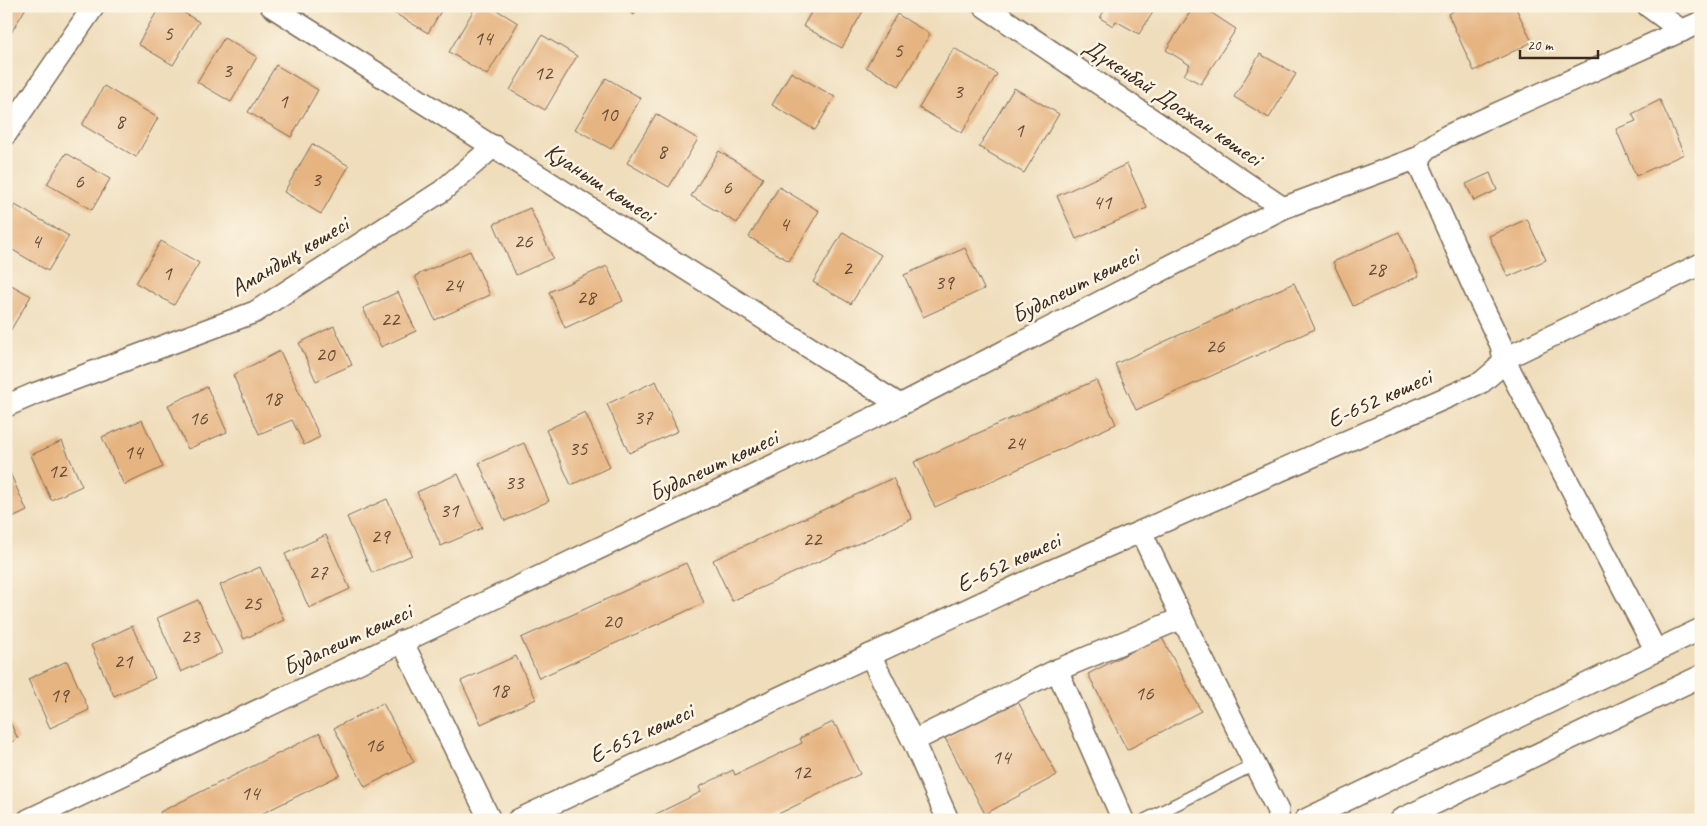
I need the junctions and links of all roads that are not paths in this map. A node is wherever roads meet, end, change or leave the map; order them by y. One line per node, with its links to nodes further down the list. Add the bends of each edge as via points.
1 (94, 6): 6 (street)
2 (271, 6): 7 (street, Қуаныш көшесі)
3 (984, 6): 9 (street, Дүкенбай Досжан көшесі)
4 (1648, 6): 5 (street)
5 (1692, 26): 8 (street, via 1447,136)
6 (6, 134)
7 (494, 146): 12 (street, Қуаныш көшесі); 13 (street, Амандық көшесі, via 442,191 255,312)
8 (1420, 157): 9 (street, Будапешт көшесі); 11 (street, via 1420,168)
9 (1283, 208): 12 (street, Будапешт көшесі)
10 (1701, 264): 11 (street)
11 (1503, 352): 14 (street, Е-652 көшесі, via 1497,370 1482,382); 18 (street)
12 (900, 404): 17 (street, Будапешт көшесі)
13 (6, 406)
14 (1141, 532): 15 (street); 19 (street, Е-652 көшесі)
15 (1182, 618): 20 (street); 23 (street)
16 (1701, 629): 18 (street)
17 (402, 642): 24 (street, Будапешт көшесі); 25 (street)
18 (1656, 651): 31 (street)
19 (870, 655): 22 (street); 26 (street, Е-652 көшесі)
20 (1057, 670): 22 (street); 28 (street)
21 (1701, 676): 32 (street)
22 (913, 741): 27 (street)
23 (1255, 764): 29 (lane); 30 (street, via 1278,811)
24 (28, 820)
25 (490, 820)
26 (518, 820)
27 (948, 820)
28 (1123, 820)
29 (1145, 820)
30 (1278, 820)
31 (1305, 820)
32 (1400, 820)

